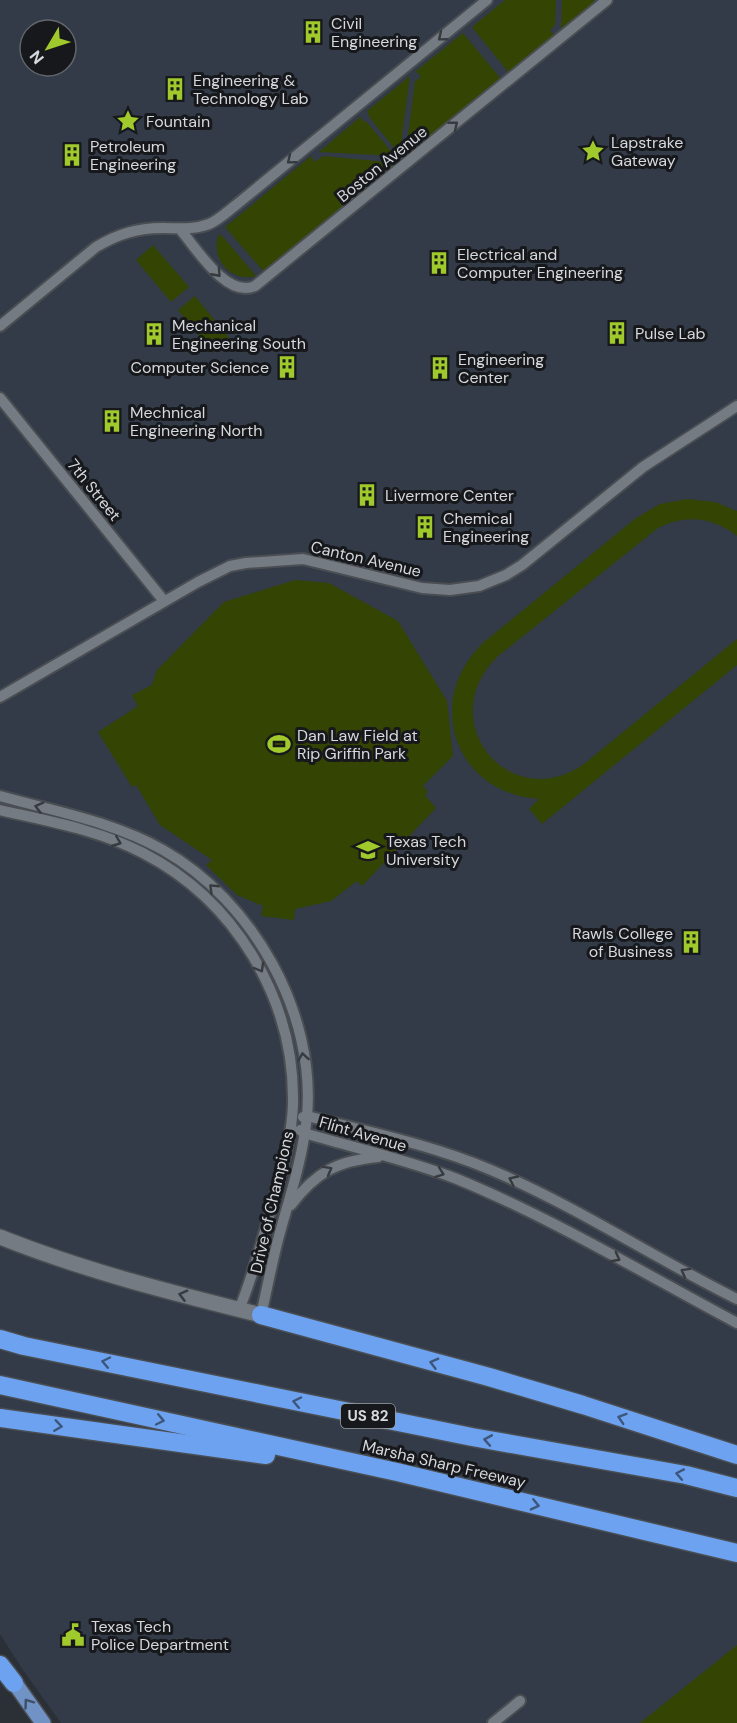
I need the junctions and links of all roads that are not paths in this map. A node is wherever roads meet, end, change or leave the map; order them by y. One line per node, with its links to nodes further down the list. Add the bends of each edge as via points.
1 (487, 0): 3 (street, one-way to 3, via 236,205 210,224)
2 (607, 0): 3 (street, Boston Avenue, one-way to 2, via 225,281 242,289 255,286)
3 (180, 229): 4 (street, via 143,228 112,237)
4 (0, 326)
5 (0, 398): 7 (street, 7th Street)
6 (737, 406): 7 (street, Canton Avenue, via 643,467 522,565 492,581 463,589 422,588 318,562 284,559 230,566)
7 (165, 601): 8 (street, Canton Avenue)
8 (0, 697)
9 (0, 796): 11 (street, Drive of Champions, one-way to 9, via 303,1055 287,996 262,945 233,908 210,885 163,850 104,825)
10 (0, 810): 12 (street, Drive of Champions, one-way to 12, via 100,836 143,853 182,877 212,903 245,944 278,1006 291,1066)
11 (307, 1116): 12 (street, Flint Avenue); 13 (street, Drive of Champions); 17 (street, Flint Avenue, one-way to 11, via 492,1170 438,1150)
12 (291, 1122): 13 (street, Flint Avenue); 18 (street, Drive of Champions, via 276,1189)
13 (304, 1133): 14 (street, Flint Avenue); 15 (street, Drive of Champions)
14 (385, 1156): 15 (street, one-way to 14, via 309,1183 329,1168); 20 (street, Flint Avenue, one-way to 20, via 457,1179 542,1218)
15 (287, 1210): 19 (street, Drive of Champions)
16 (0, 1237): 18 (main road, one-way to 16, via 75,1265)
17 (737, 1299)
18 (239, 1310): 19 (main road)
19 (261, 1315): 24 (highway, one-way to 19, via 500,1380)
20 (737, 1323)
21 (0, 1339): 26 (highway, Marsha Sharp Freeway / US 82, one-way to 21, via 686,1474 472,1437)
22 (0, 1385): 25 (highway, Marsha Sharp Freeway, one-way to 25)
23 (0, 1418): 25 (highway, one-way to 25)
24 (737, 1455)
25 (397, 1473): 27 (highway, Marsha Sharp Freeway, one-way to 27)
26 (737, 1488)
27 (737, 1553)
28 (0, 1659): 30 (main road)
29 (0, 1665): 30 (highway)
30 (14, 1683): 31 (main road, one-way to 30)
31 (43, 1723)
32 (493, 1723): 33 (street, via 520,1701)
33 (507, 1723)

